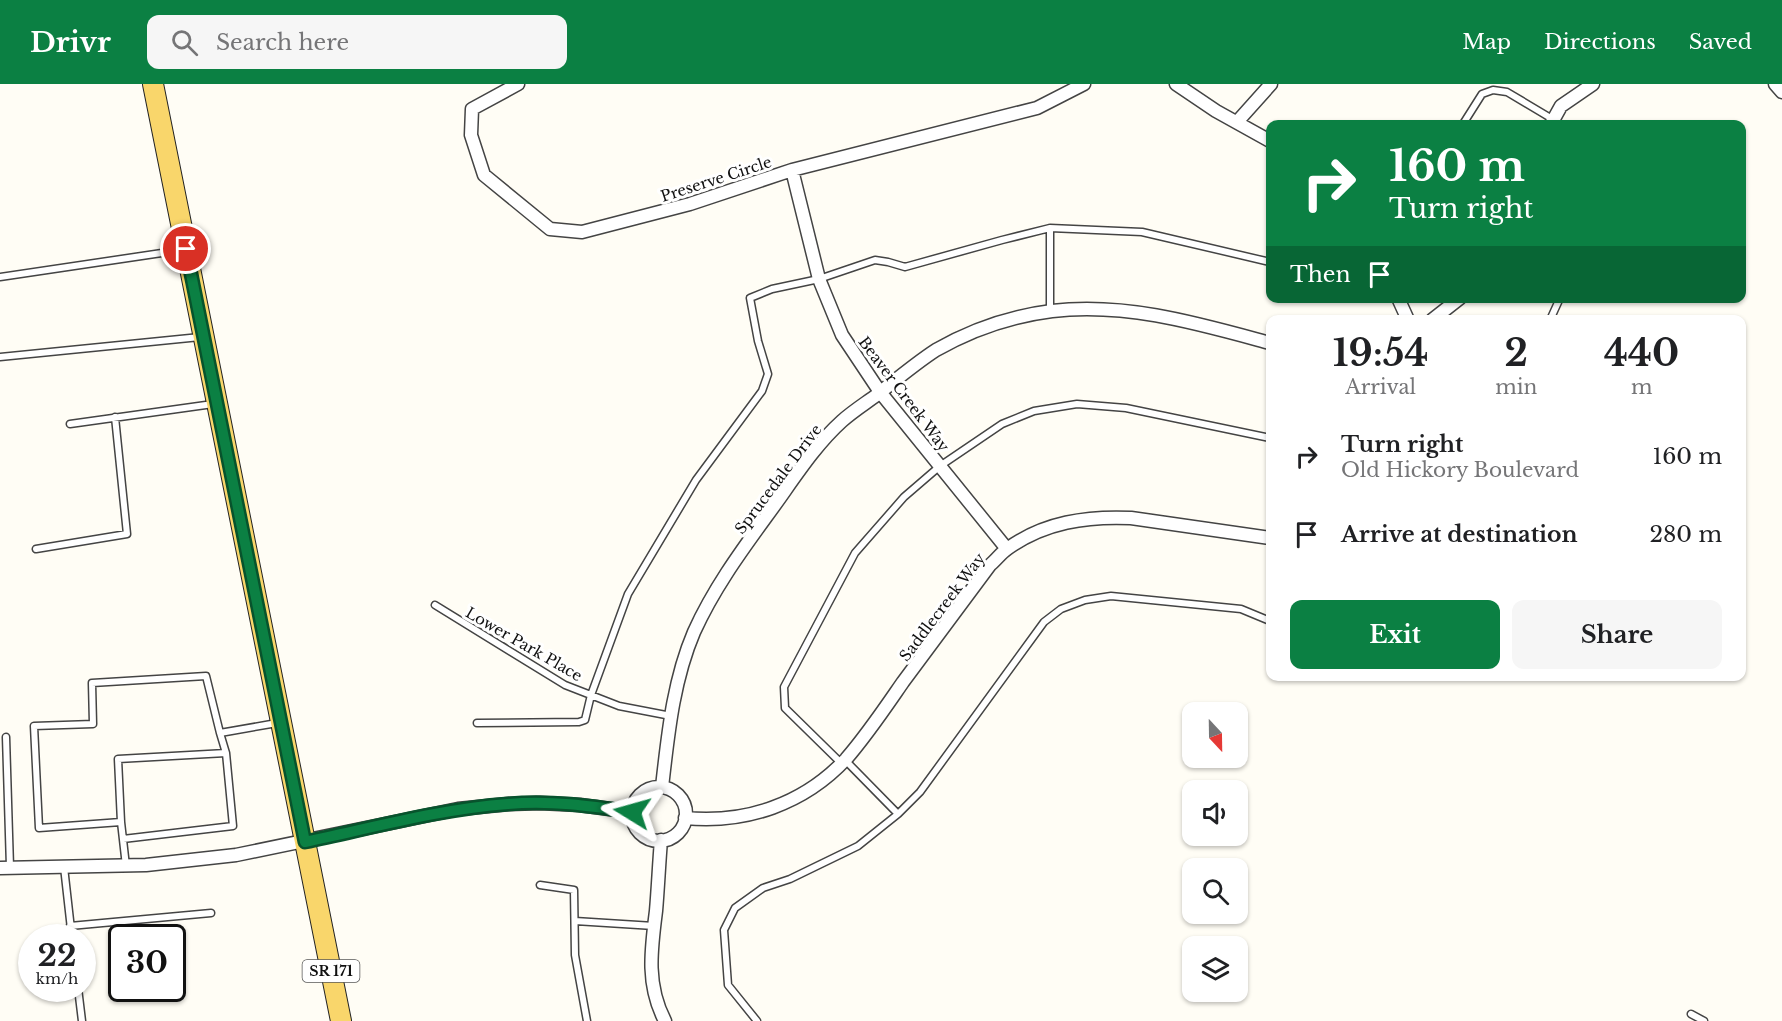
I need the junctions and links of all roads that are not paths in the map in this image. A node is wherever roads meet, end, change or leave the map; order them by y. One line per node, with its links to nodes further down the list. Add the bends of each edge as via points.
1 (153, 84): 16 (main road, SR 171)
2 (518, 84): 14 (street, Preserve Circle, via 472,109 471,135 484,175 550,229 582,232 690,204)
3 (1084, 84): 14 (street, Preserve Circle, via 1037,108)
4 (1176, 84): 12 (street)
5 (1271, 84): 12 (street)
6 (1593, 84): 11 (street, via 1561,106)
7 (1774, 84): 8 (street)
8 (1782, 92)
9 (1466, 120): 10 (lane, via 1482,94 1493,90 1507,92)
10 (1550, 120)
11 (1556, 120)
12 (1237, 122): 13 (street)
13 (1266, 139)
14 (792, 170): 19 (street, Beaver Creek Way)
15 (1050, 228): 17 (lane, via 1142,232); 19 (lane, via 904,267 875,260); 21 (lane)
16 (186, 249): 18 (lane); 23 (main road, SR 171)
17 (1266, 261)
18 (0, 277)
19 (819, 279): 26 (street, Beaver Creek Way, via 842,335); 37 (lane, via 750,298 768,374 762,391 696,480 628,594)
20 (1454, 303): 22 (street)
21 (1050, 311): 24 (street, Sprucedale Drive, via 1083,308 1150,314); 26 (street, Sprucedale Drive, via 973,332 937,350)
22 (1438, 315)
23 (203, 336): 25 (lane); 27 (main road, SR 171)
24 (1266, 342)
25 (0, 357)
26 (880, 392): 31 (street, Beaver Creek Way); 38 (street, Sprucedale Drive, via 842,421 816,450 736,558 694,634)
27 (217, 403): 28 (lane); 39 (main road, SR 171)
28 (115, 417): 29 (lane); 33 (lane, via 127,534)
29 (70, 424)
30 (1266, 437): 31 (lane, via 1126,408 1077,404 1034,411 1002,424)
31 (940, 466): 34 (street, Beaver Creek Way); 44 (lane, via 904,497 855,553 784,687 784,708)
32 (1266, 537): 34 (street, Saddlecreek Way, via 1108,517 1071,520)
33 (36, 549)
34 (1007, 549): 44 (street, Saddlecreek Way, via 990,565)
35 (435, 605): 37 (lane, Lower Park Place, via 565,685)
36 (1266, 619): 47 (lane, via 1241,609 1111,596 1061,609 1044,622 920,792)
37 (591, 695): 38 (lane, Lower Park Place, via 618,706); 40 (lane, via 587,716 579,722)
38 (671, 716): 45 (street, Sprucedale Drive)
39 (281, 722): 41 (lane); 52 (main road, SR 171)
40 (477, 723)
41 (220, 733): 43 (lane); 49 (lane, via 206,676 92,683 93,724 34,726 39,828)
42 (6, 736): 55 (lane)
43 (226, 753): 49 (lane, via 118,759); 50 (lane, via 232,826)
44 (843, 761): 47 (lane); 48 (street, Saddlecreek Way, via 795,799 762,813 703,820)
45 (662, 787): 46 (street, via 642,793); 48 (street, via 679,796)
46 (632, 812): 51 (street, via 635,826 642,834); 52 (street, via 580,805 508,804 458,809)
47 (898, 814): 68 (lane, via 858,846 763,888 735,908 724,930 728,986)
48 (685, 818): 51 (street, via 679,832)
49 (121, 822): 50 (lane)
50 (123, 838): 53 (lane)
51 (661, 840): 61 (street)
52 (305, 842): 53 (street, via 236,855); 65 (main road, SR 171)
53 (126, 866): 54 (street)
54 (63, 867): 55 (street); 59 (lane)
55 (5, 868)
56 (540, 885): 58 (lane, via 574,890)
57 (212, 913): 60 (lane)
58 (575, 921): 61 (lane); 66 (lane, via 575,955)
59 (70, 924)
60 (92, 924)
61 (654, 926): 67 (street, via 651,972)
62 (80, 1002): 64 (lane)
63 (1691, 1014): 69 (lane)
64 (82, 1021)
65 (341, 1021)
66 (587, 1021)
67 (665, 1021)
68 (757, 1021)
69 (1704, 1021)

